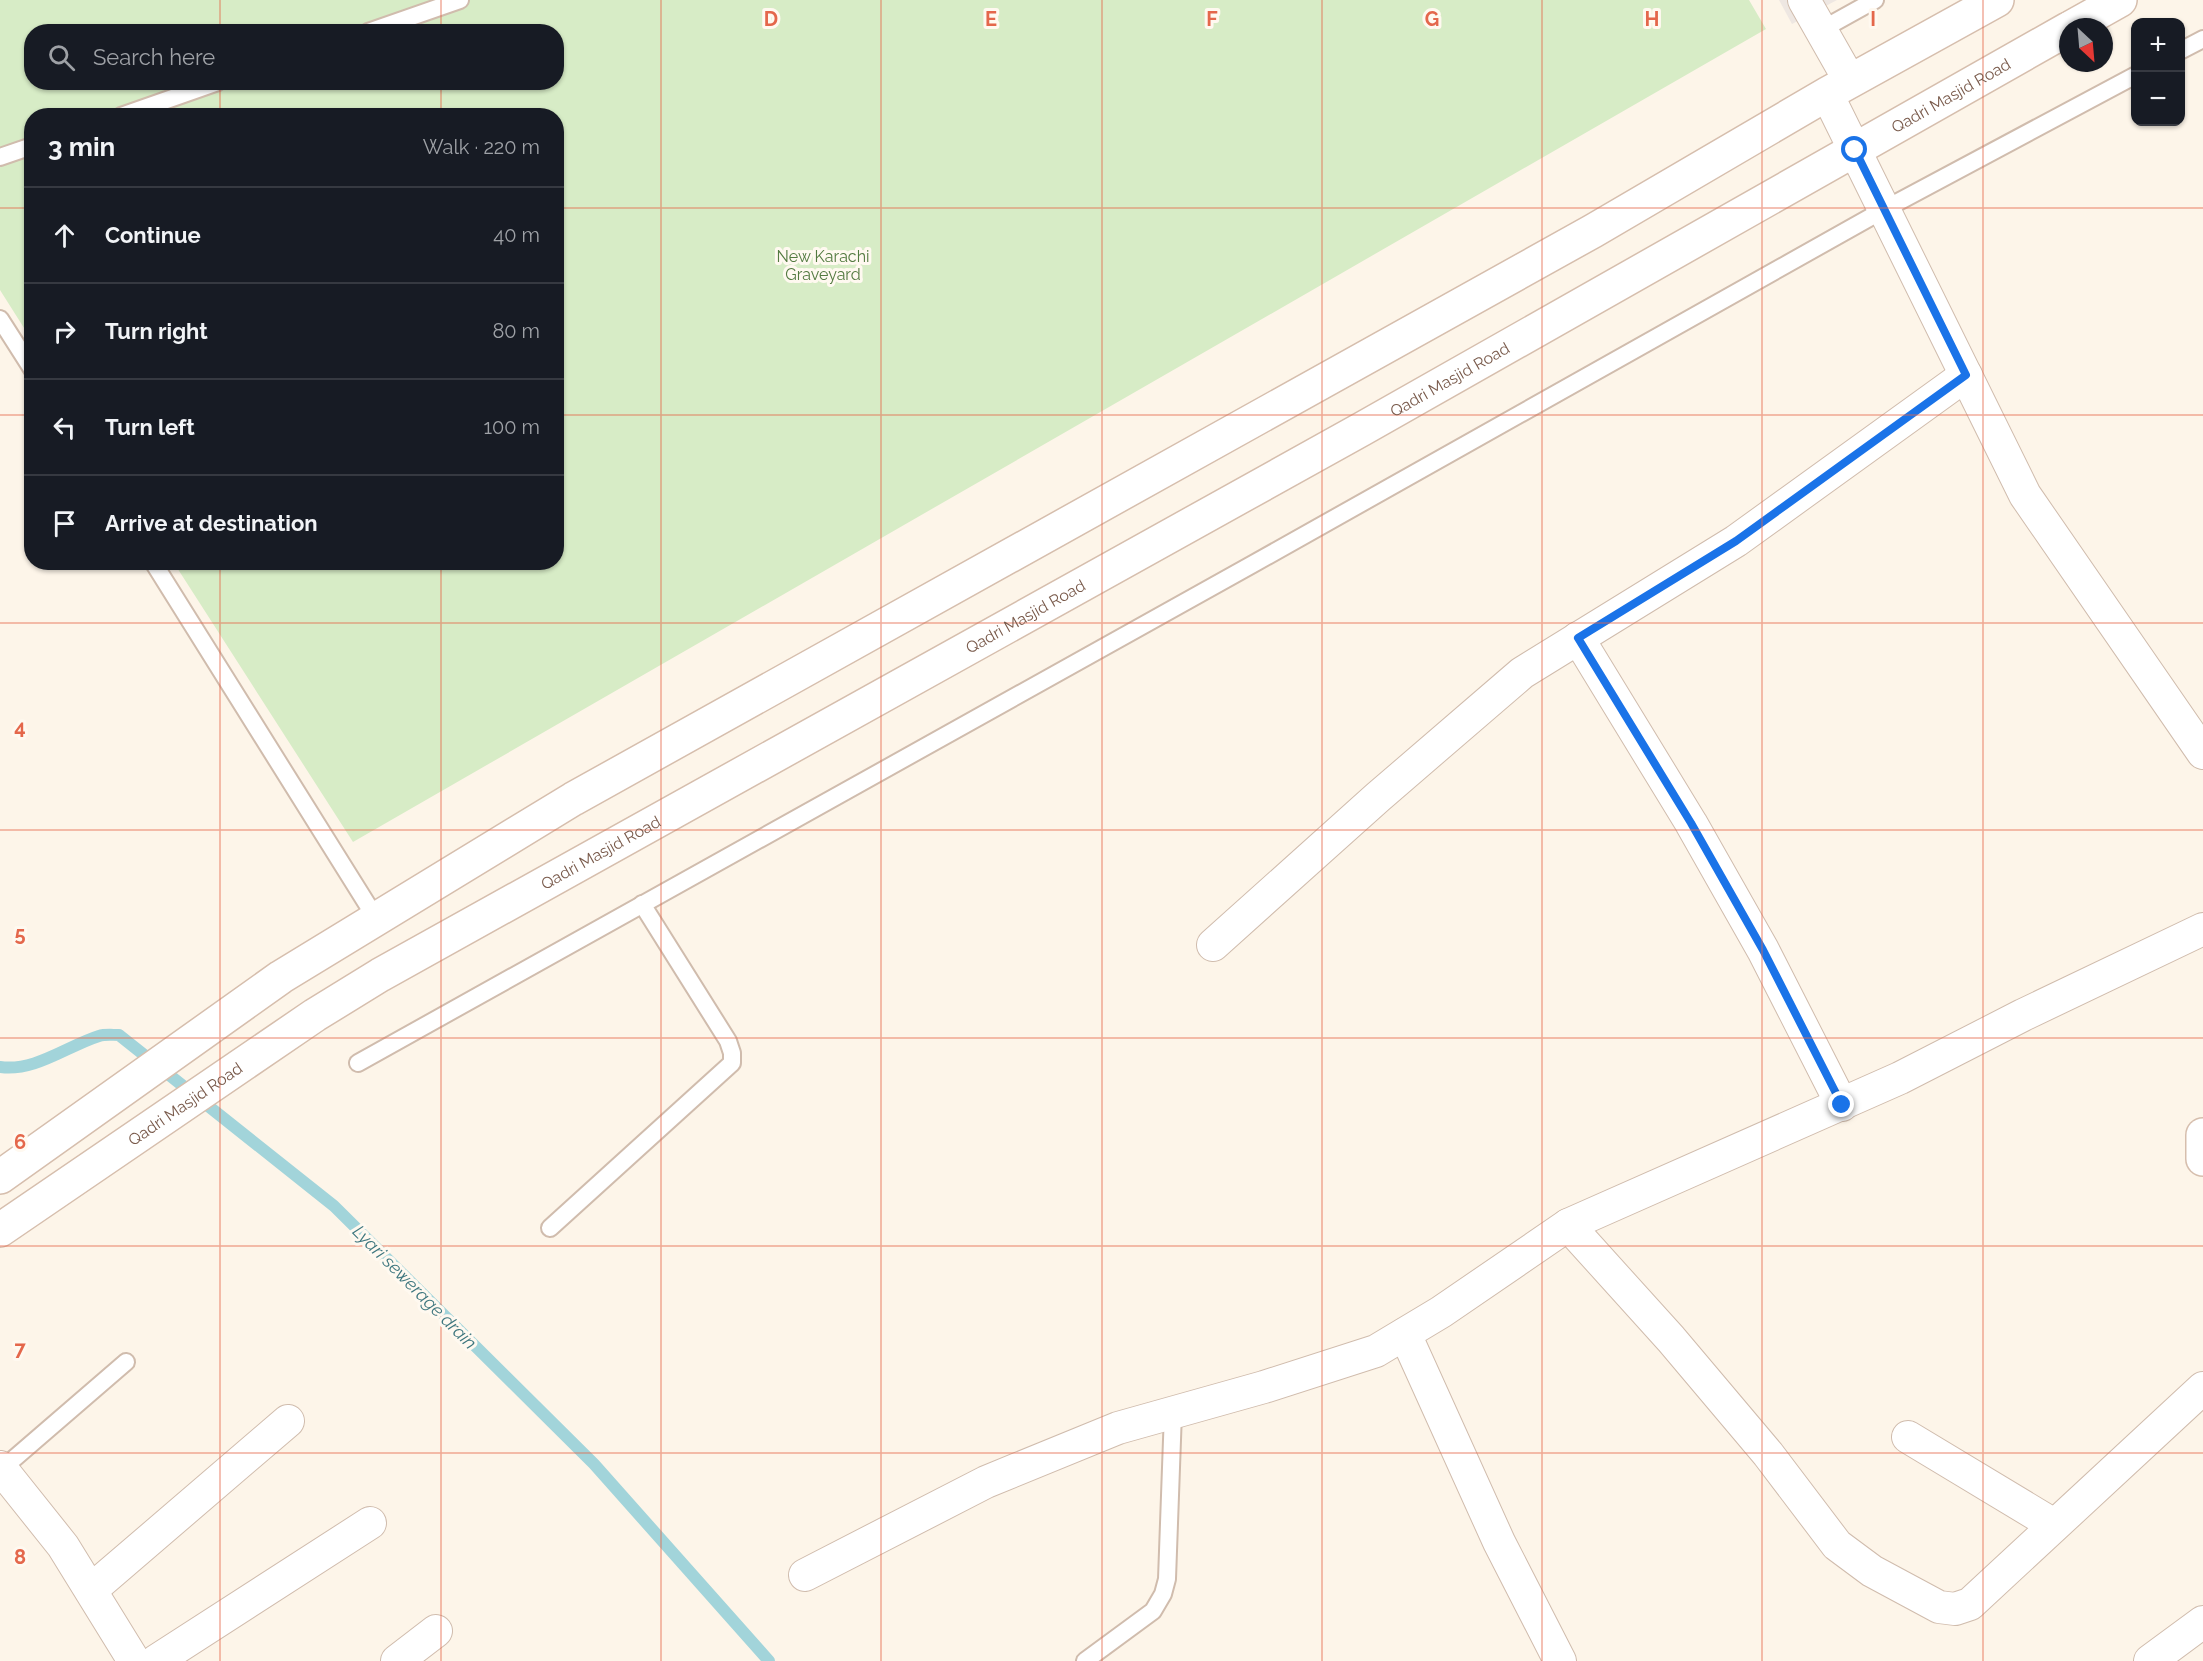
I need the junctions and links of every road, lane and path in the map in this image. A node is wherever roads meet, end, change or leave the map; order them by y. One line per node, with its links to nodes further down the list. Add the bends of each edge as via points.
1 (460, 0): 7 (lane)
2 (1804, 0): 8 (street)
3 (1875, 0): 8 (lane)
4 (1997, 0): 13 (street)
5 (2120, 0): 6 (street)
6 (2088, 18)
7 (391, 24)
8 (1821, 30): 13 (street)
9 (2059, 35): 17 (street, Qadri Masjid Road)
10 (2203, 39): 11 (lane)
11 (2185, 49)
12 (2131, 78): 19 (lane)
13 (1839, 88): 17 (street); 27 (street, via 1583,237 573,800)
14 (195, 90): 15 (lane)
15 (144, 108)
16 (24, 149): 18 (lane)
17 (1855, 150): 19 (street); 37 (street, Qadri Masjid Road, via 390,969 315,1015)
18 (0, 157)
19 (1885, 209): 22 (street); 26 (lane)
20 (0, 319): 21 (lane)
21 (24, 356)
22 (1966, 375): 24 (street, via 1736,541); 25 (street, via 2025,495)
23 (158, 570): 27 (lane)
24 (1578, 638): 29 (street, via 1522,673); 31 (street, via 1691,823)
25 (2203, 753)
26 (642, 904): 30 (lane); 36 (lane, via 728,1041 732,1063)
27 (376, 920): 34 (street, via 281,977)
28 (2203, 929): 31 (street)
29 (1213, 945)
30 (358, 1063)
31 (1842, 1105): 35 (street)
32 (2203, 1135): 33 (street)
33 (2203, 1159)
34 (0, 1177)
35 (1568, 1225): 38 (street); 46 (street, via 1679,1348 1837,1545 1872,1571 1939,1607 1955,1609 1970,1604)
36 (550, 1228)
37 (0, 1230)
38 (1405, 1334): 41 (street, via 1376,1351); 55 (street, via 1499,1542)
39 (126, 1362): 44 (lane)
40 (2203, 1388): 46 (street)
41 (1173, 1412): 47 (street, via 1118,1428 986,1482); 54 (lane, via 1167,1579 1163,1594 1153,1611)
42 (288, 1421): 48 (street)
43 (1908, 1437): 46 (street)
44 (1, 1468): 48 (street, via 63,1546)
45 (370, 1523): 52 (street)
46 (2054, 1525)
47 (805, 1575)
48 (91, 1590): 51 (street)
49 (2203, 1622): 56 (street)
50 (436, 1630): 53 (street)
51 (134, 1661)
52 (156, 1661)
53 (397, 1661)
54 (1085, 1661)
55 (1560, 1661)
56 (2150, 1661)

